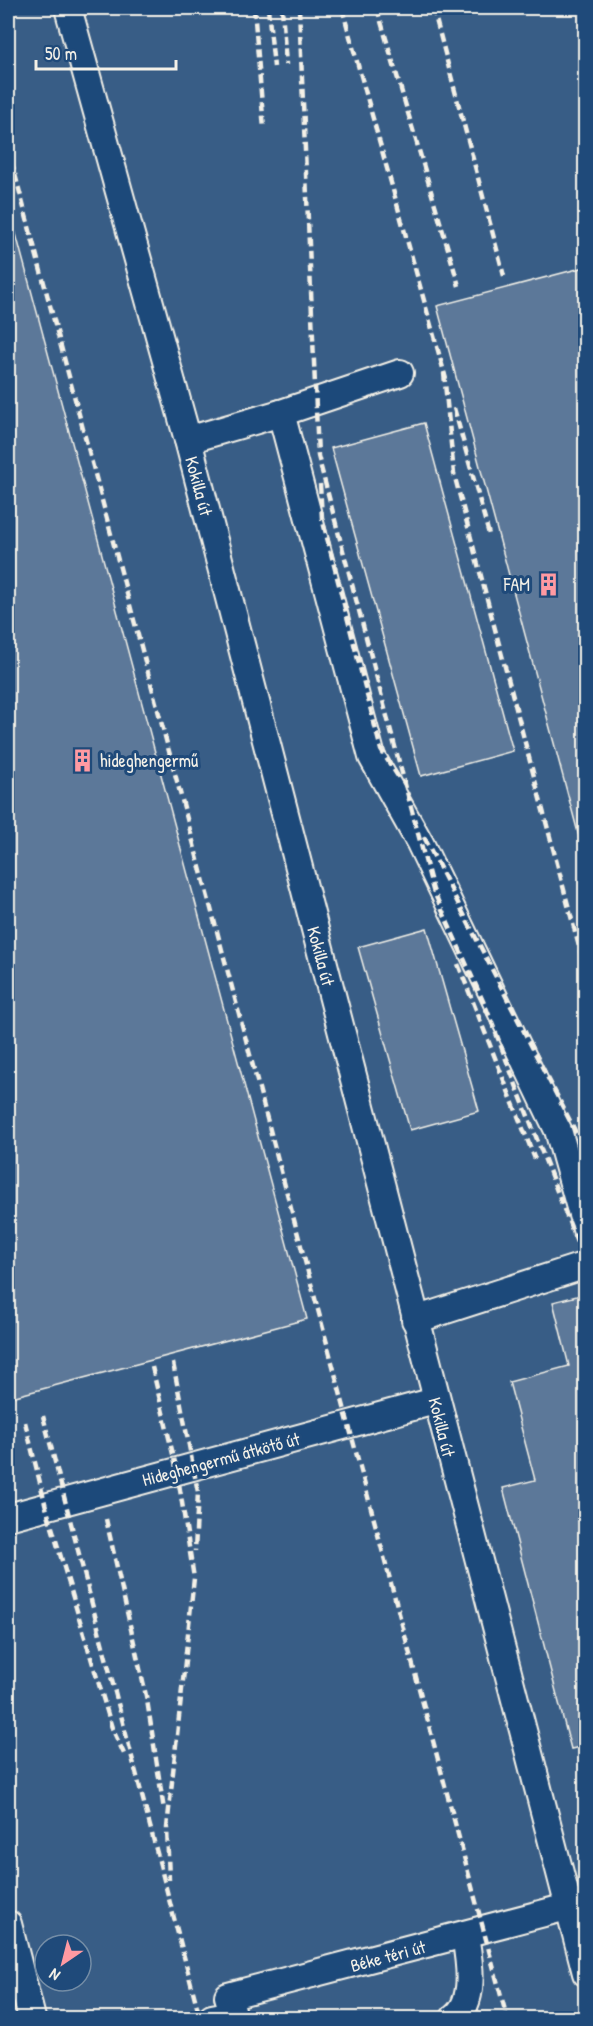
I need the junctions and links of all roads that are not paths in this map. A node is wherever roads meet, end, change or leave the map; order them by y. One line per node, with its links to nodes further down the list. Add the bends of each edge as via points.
1 (68, 8): 4 (lane, Kokilla út)
2 (400, 373): 3 (lane)
3 (281, 413): 4 (lane); 5 (lane, via 372,757 420,843 558,1130)
4 (188, 440): 7 (lane, Kokilla út)
5 (585, 1229)
6 (585, 1265): 7 (lane)
7 (415, 1320): 8 (lane, Kokilla út)
8 (435, 1401): 9 (lane, Hideghengermű átkötő út); 10 (lane, Kokilla út)
9 (8, 1517)
10 (576, 1905): 12 (lane, Béke téri út); 13 (lane, Kokilla út)
11 (8, 1924): 15 (lane)
12 (465, 1935): 14 (lane, Béke téri út, via 228,1996); 16 (lane, via 470,1966 468,1990 461,2013)
13 (585, 1973)
14 (226, 2017)
15 (32, 2019)
16 (454, 2019)

